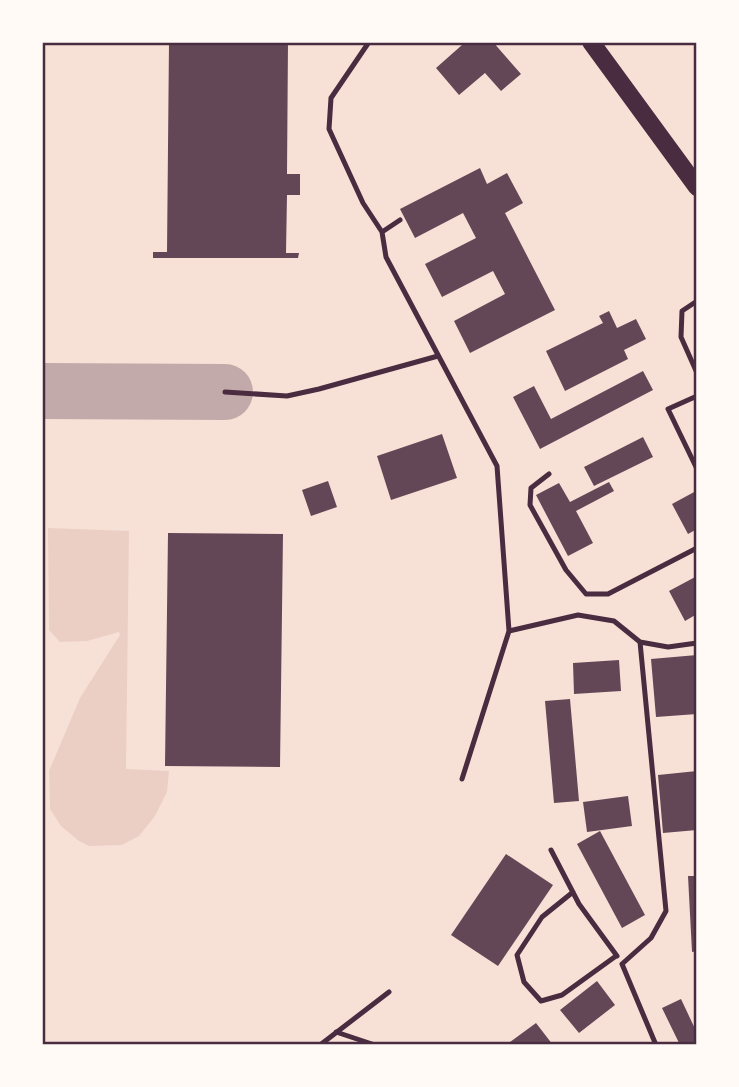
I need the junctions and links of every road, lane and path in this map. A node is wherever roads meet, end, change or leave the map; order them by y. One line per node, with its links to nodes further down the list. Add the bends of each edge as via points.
1 (369, 42): 5 (lane, via 331,98 329,129 363,203)
2 (591, 42): 3 (main road)
3 (697, 187)
4 (400, 220): 5 (lane)
5 (382, 232): 7 (lane, via 386,257)
6 (697, 301): 8 (lane, via 682,311 681,337)
7 (438, 356): 9 (lane, via 287,396); 14 (lane, via 498,466)
8 (697, 373)
9 (225, 391)
10 (697, 396): 11 (lane, via 668,409)
11 (697, 469)
12 (549, 474): 13 (lane, via 531,488 530,505 566,569 586,594 608,594)
13 (697, 548)
14 (509, 631): 15 (lane, via 578,615 614,621); 17 (lane)
15 (640, 642): 16 (lane, via 668,647); 21 (lane, via 666,911 651,938)
16 (697, 643)
17 (462, 779)
18 (551, 850): 19 (lane)
19 (573, 892): 20 (lane); 20 (lane, via 542,917 517,954 524,982 541,1001 562,995)
20 (616, 956): 21 (lane)
21 (622, 964): 24 (lane)
22 (389, 992): 23 (lane)
23 (336, 1032): 25 (lane); 26 (lane)
24 (654, 1044)
25 (320, 1045)
26 (375, 1045)

